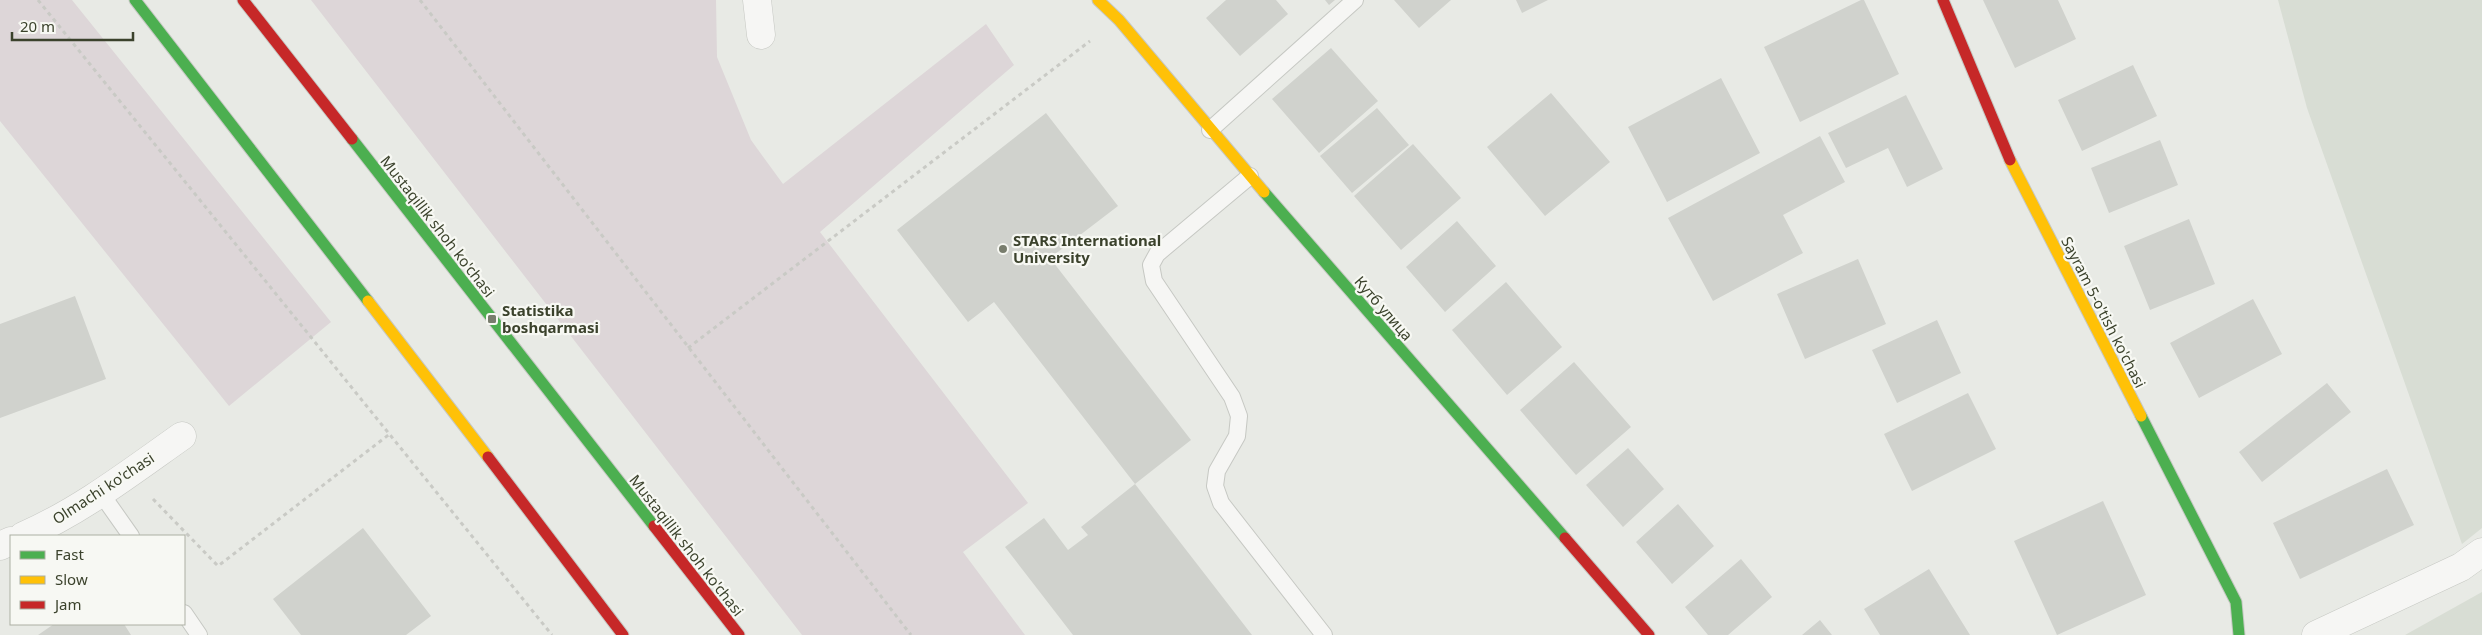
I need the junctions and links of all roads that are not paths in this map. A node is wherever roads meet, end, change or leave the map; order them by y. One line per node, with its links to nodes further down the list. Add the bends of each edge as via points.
1 (135, 0): 17 (main road)
2 (243, 0): 18 (main road, Mustaqillik shoh ko'chasi)
3 (757, 0): 7 (street)
4 (1098, 0): 8 (main road, Кутб улица)
5 (1355, 0): 8 (lane)
6 (1943, 0): 21 (main road, Sayram 5-o'tish ko'chasi, via 2015,171 2236,602)
7 (761, 36)
8 (1210, 130): 9 (main road, Кутб улица)
9 (1250, 176): 19 (lane, via 1156,254 1151,265 1154,281 1232,397 1239,416 1237,436 1217,471 1215,486 1221,503); 20 (main road, Кутб улица)
10 (182, 436): 11 (street, Olmachi ko'chasi)
11 (100, 492): 12 (street, Olmachi ko'chasi, via 44,527); 13 (lane)
12 (24, 535)
13 (130, 535)
14 (2482, 552): 22 (street, via 2461,567)
15 (185, 614): 16 (lane)
16 (199, 635)
17 (623, 635)
18 (739, 635)
19 (1324, 635)
20 (1649, 635)
21 (2239, 635)
22 (2316, 635)

